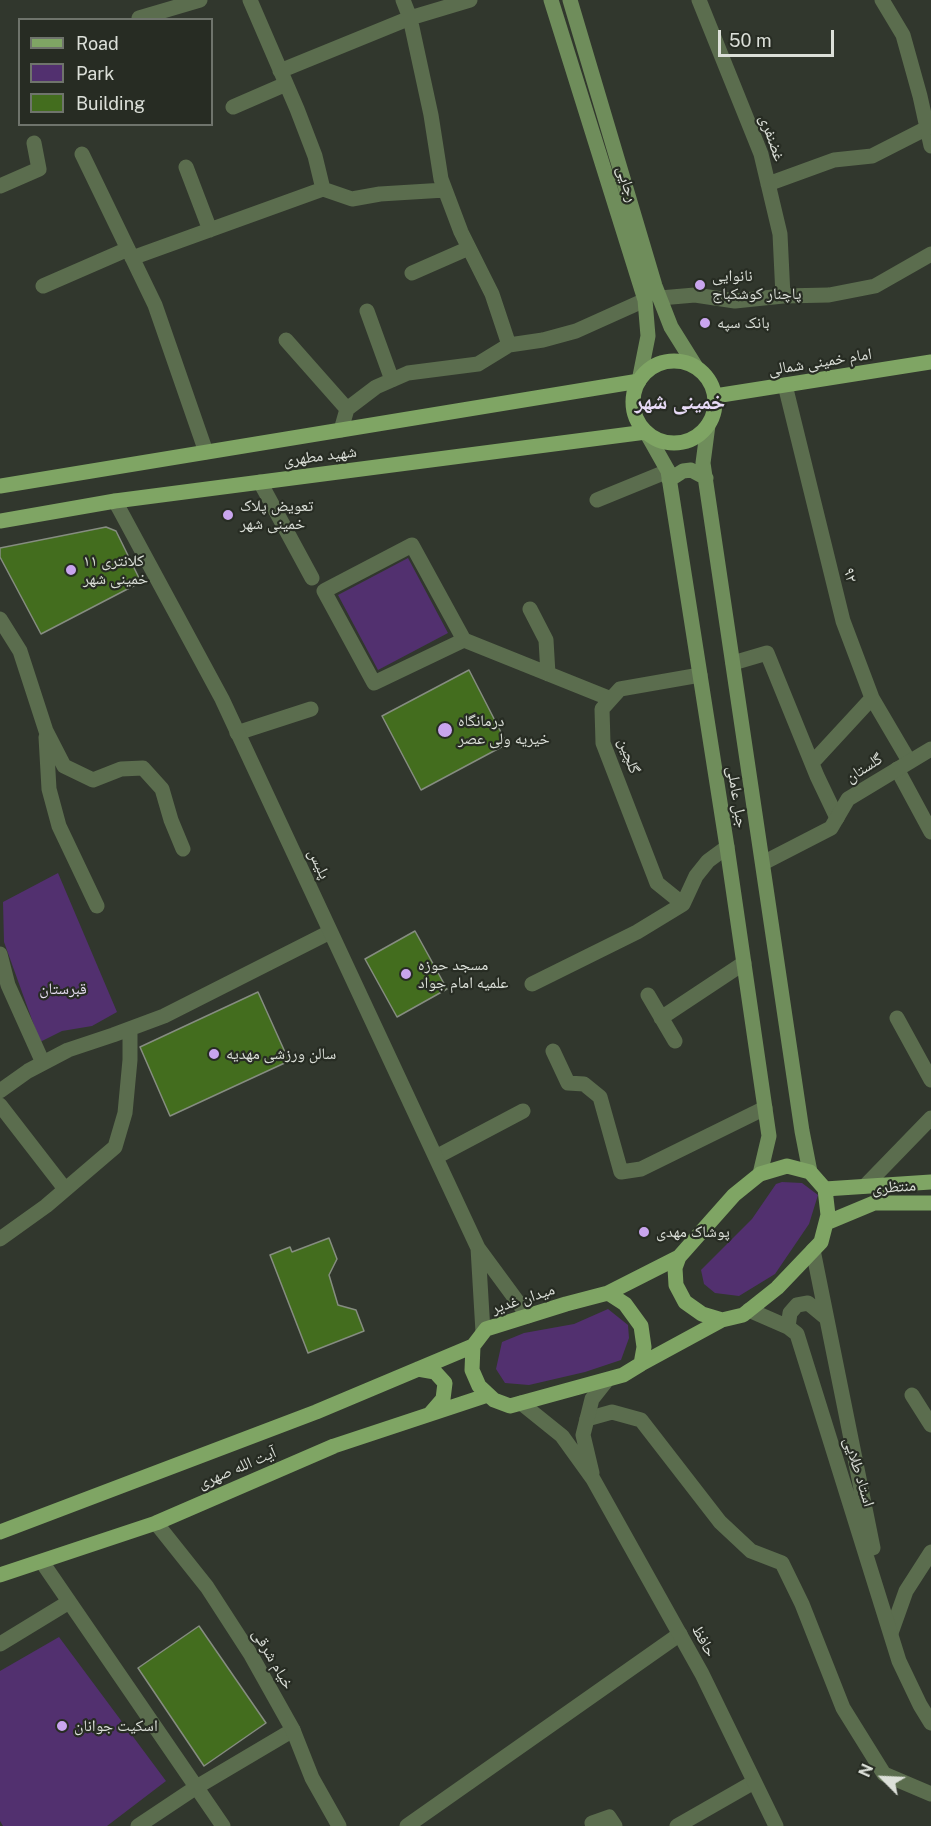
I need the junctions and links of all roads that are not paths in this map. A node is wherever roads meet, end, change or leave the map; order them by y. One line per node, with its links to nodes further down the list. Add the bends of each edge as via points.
1 (200, 0): 9 (street)
2 (250, 0): 11 (street)
3 (403, 0): 10 (street)
4 (470, 0): 10 (street)
5 (551, 0): 29 (main road, رجایی)
6 (570, 0): 29 (main road, رجایی)
7 (699, 0): 18 (street, غضنفری, via 761,154)
8 (882, 0): 13 (street, via 903,34)
9 (139, 18)
10 (410, 18): 11 (street); 21 (street)
11 (283, 77): 12 (street); 20 (street, via 315,156)
12 (233, 106)
13 (927, 129): 15 (street); 18 (street, via 873,156 834,160)
14 (34, 143): 19 (street, via 39,169)
15 (931, 146)
16 (81, 154): 24 (street)
17 (186, 167): 22 (street)
18 (768, 184): 28 (street, غضنفری, via 780,234)
19 (0, 186)
20 (323, 189): 21 (street, via 352,199); 22 (street)
21 (445, 189): 23 (street)
22 (210, 230): 24 (street)
23 (469, 248): 26 (street); 32 (street, via 492,294)
24 (130, 253): 27 (street); 43 (street, via 155,305)
25 (931, 254): 28 (street, via 875,286 829,295)
26 (412, 273)
27 (43, 286)
28 (783, 296): 29 (street, via 735,301 695,295)
29 (652, 299): 32 (street, via 576,331); 34 (main road, رجایی); 36 (main road, رجایی)
30 (368, 311): 35 (street)
31 (286, 340): 39 (street)
32 (509, 345): 35 (street, via 478,364 408,373)
33 (931, 362): 37 (main road, امام خمینی شمالی)
34 (696, 367): 36 (main road, via 684,362 658,364); 38 (main road, via 712,385)
35 (392, 380): 39 (street)
36 (639, 381): 41 (main road, شهید مطهری); 42 (main road, via 633,407)
37 (785, 385): 38 (main road, امام خمینی شمالی); 58 (street, ۹۲, via 843,621)
38 (715, 396): 40 (main road)
39 (347, 409): 41 (street)
40 (708, 425): 42 (main road, via 698,435 671,443); 45 (main road, جبل عاملی)
41 (341, 430): 43 (main road, شهید مطهری)
42 (646, 432): 44 (main road, جبل عاملی); 46 (main road, شهید مطهری)
43 (206, 452): 47 (main road, شهید مطهری)
44 (669, 476): 45 (main road, via 691,470); 48 (street); 57 (main road, جبل عاملی)
45 (706, 478): 55 (main road, جبل عاملی)
46 (260, 482): 49 (main road, شهید مطهری); 51 (street)
47 (0, 486)
48 (597, 500)
49 (115, 501): 50 (main road, شهید مطهری); 62 (street, پلیس)
50 (0, 521)
51 (312, 578)
52 (530, 609): 56 (street, via 546,640)
53 (0, 619): 61 (street, via 20,651)
54 (464, 640): 54 (street, via 412,545 324,591 374,684); 56 (street)
55 (733, 663): 64 (street, via 767,653); 70 (main road, جبل عاملی)
56 (548, 674): 59 (street)
57 (700, 675): 59 (street, via 620,689); 68 (main road, جبل عاملی)
58 (872, 698): 64 (street); 65 (street, ۹۲)
59 (611, 699): 71 (street, گلچین, via 602,709 603,743 657,883)
60 (311, 709): 62 (street)
61 (46, 731): 69 (street, via 64,766 93,780 121,769 143,768 162,789); 72 (street, via 49,789 59,826)
62 (237, 733): 73 (street, پلیس)
63 (931, 749): 65 (street, گلستان)
64 (812, 763): 66 (street)
65 (903, 765): 66 (street, گلستان, via 848,799); 67 (street, ۹۲)
66 (837, 818): 70 (street, گلستان, via 831,828)
67 (931, 832)
68 (727, 847): 71 (street, via 696,876); 75 (main road, جبل عاملی)
69 (183, 849)
70 (763, 863): 91 (main road, جبل عاملی)
71 (683, 904): 76 (street, via 637,932)
72 (97, 906)
73 (330, 932): 80 (street, via 164,1016); 90 (street, پلیس)
74 (0, 954): 83 (street, via 8,985)
75 (744, 963): 78 (street); 87 (main road, جبل عاملی)
76 (532, 984)
77 (648, 995): 78 (street)
78 (661, 1018): 81 (street)
79 (897, 1018): 84 (street)
80 (130, 1029): 83 (street, via 68,1050); 95 (street, via 125,1113 115,1147)
81 (675, 1041)
82 (553, 1051): 87 (street, via 568,1083 584,1084 600,1097 621,1172 641,1169)
83 (43, 1063): 85 (street)
84 (931, 1080)
85 (0, 1091)
86 (0, 1105): 95 (street)
87 (765, 1108): 92 (main road, جبل عاملی, via 769,1136)
88 (523, 1111): 90 (street)
89 (931, 1118): 94 (street)
90 (436, 1157): 100 (street, پلیس)
91 (810, 1172): 92 (main road, via 787,1166); 96 (main road)
92 (760, 1174): 102 (main road, via 734,1195)
93 (931, 1182): 94 (main road, منتظری)
94 (865, 1186): 96 (main road, منتظری)
95 (65, 1189): 99 (street)
96 (825, 1189): 98 (main road)
97 (931, 1203): 98 (main road, منتظری, via 874,1203)
98 (826, 1223): 101 (main road)
99 (0, 1239)
100 (478, 1248): 105 (street); 109 (street)
101 (813, 1250): 104 (main road, via 777,1288); 106 (street, استاد طلایی)
102 (679, 1257): 103 (main road, میدان غدیر); 107 (main road, via 676,1285 685,1302 702,1314)
103 (608, 1293): 105 (main road, میدان غدیر); 111 (main road, via 625,1304 641,1326)
104 (749, 1310): 107 (main road); 108 (street)
105 (528, 1316): 109 (main road, میدان غدیر)
106 (825, 1317): 108 (street, via 808,1303 797,1305 790,1313); 127 (street, استاد طلایی)
107 (722, 1320): 111 (main road)
108 (788, 1327): 127 (street, استاد طلایی, via 797,1334)
109 (483, 1332): 110 (main road, میدان غدیر)
110 (473, 1346): 112 (main road, آیت الله صهری); 114 (main road, via 472,1370)
111 (641, 1364): 113 (main road)
112 (418, 1370): 117 (main road, via 435,1372 445,1383 443,1400); 122 (main road, آیت الله صهری)
113 (607, 1380): 116 (main road); 118 (street, via 592,1399)
114 (488, 1395): 116 (main road, via 510,1406); 117 (main road, آیت الله صهری)
115 (912, 1395): 119 (street)
116 (521, 1403): 120 (street, via 562,1436)
117 (430, 1414): 121 (main road, آیت الله صهری, via 334,1446)
118 (587, 1419): 120 (street, via 583,1435); 134 (street, via 612,1412 641,1420 720,1522 751,1551 782,1563 843,1707 884,1774)
119 (931, 1425)
120 (593, 1479): 128 (street, حافظ)
121 (156, 1522): 124 (main road, آیت الله صهری); 131 (street, خیام شرقی, via 207,1587 251,1654)
122 (0, 1532)
123 (931, 1552): 127 (street, via 906,1591)
124 (42, 1562): 125 (main road, آیت الله صهری); 126 (street)
125 (0, 1575)
126 (69, 1602): 129 (street); 133 (street)
127 (891, 1633): 130 (street, استاد طلایی, via 899,1661)
128 (680, 1634): 132 (street, حافظ); 139 (street)
129 (0, 1644)
130 (931, 1723)
131 (293, 1730): 133 (street); 138 (street, خیام شرقی, via 312,1778)
132 (754, 1782): 141 (street); 142 (street, حافظ)
133 (195, 1788): 136 (street); 137 (street)
134 (931, 1794)
135 (592, 1823): 140 (street, via 609,1816)
136 (138, 1826)
137 (222, 1826)
138 (339, 1826)
139 (407, 1826)
140 (615, 1826)
141 (677, 1826)
142 (776, 1826)

